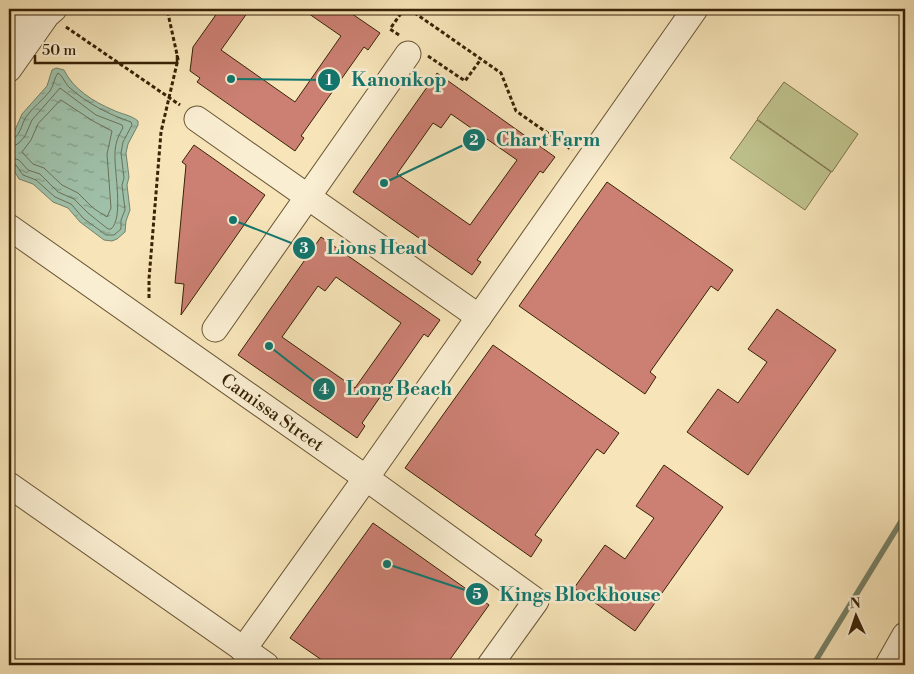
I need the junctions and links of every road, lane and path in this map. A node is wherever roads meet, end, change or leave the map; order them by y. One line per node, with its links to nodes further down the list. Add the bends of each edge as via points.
1 (167, 9): 10 (path, via 178,59)
2 (404, 9): 7 (path, via 390,29)
3 (409, 9): 8 (path)
4 (695, 9): 12 (street)
5 (43, 11): 6 (street); 9 (street); 10 (path)
6 (9, 36)
7 (411, 50): 8 (path, via 465,81); 13 (street)
8 (481, 59): 12 (path, via 501,73 516,111)
9 (9, 69)
10 (170, 96): 11 (path); 16 (path, via 162,132 150,259)
11 (197, 119): 13 (street)
12 (589, 162): 15 (street)
13 (308, 196): 15 (street); 17 (street)
14 (9, 227): 16 (street, Camissa Street)
15 (479, 317): 18 (street)
16 (150, 326): 18 (street, Camissa Street)
17 (215, 328)
18 (366, 478): 21 (street); 23 (street, Camissa Street, via 536,602)
19 (9, 485): 21 (street)
20 (905, 635): 24 (street)
21 (244, 650): 22 (street)
22 (266, 665)
23 (490, 665)
24 (888, 665)

